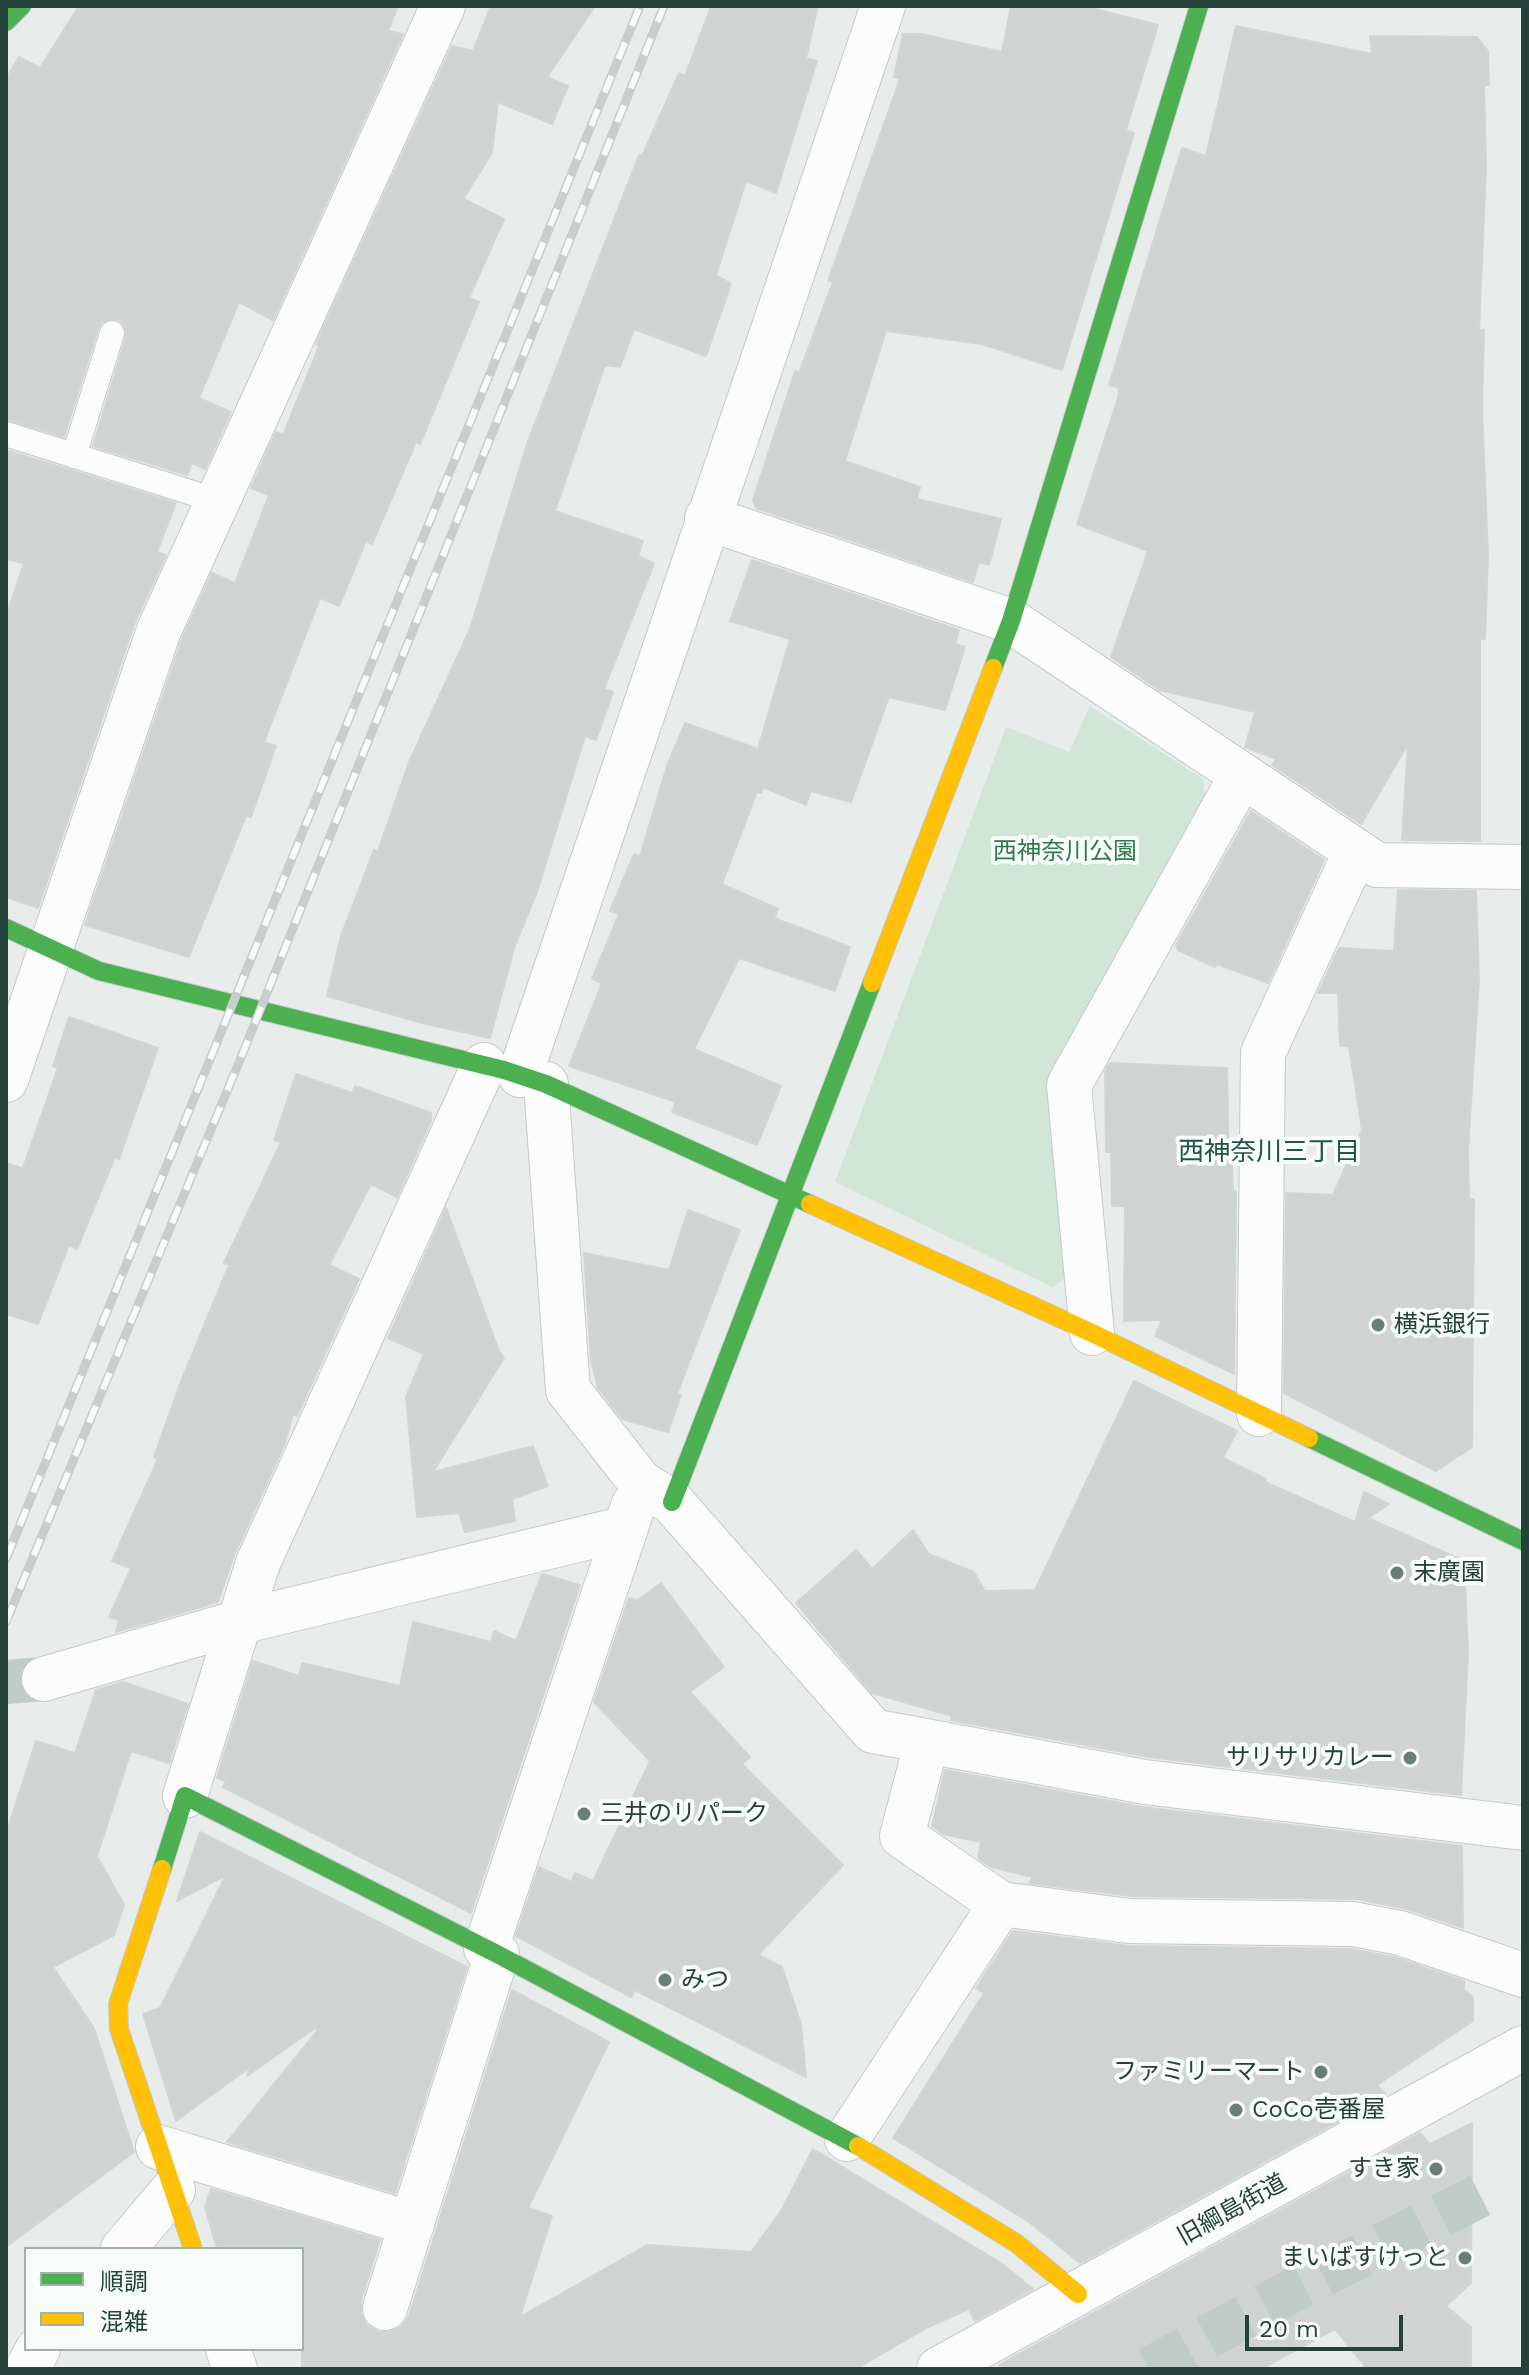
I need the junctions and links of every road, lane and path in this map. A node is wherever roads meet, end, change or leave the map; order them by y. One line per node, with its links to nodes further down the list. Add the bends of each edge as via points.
1 (22, 6): 5 (street)
2 (443, 6): 9 (street)
3 (883, 6): 10 (street)
4 (1199, 6): 11 (street)
5 (6, 22)
6 (112, 333): 8 (lane)
7 (6, 434): 8 (lane)
8 (74, 456): 9 (lane)
9 (218, 501): 16 (street, via 159,630)
10 (707, 518): 11 (street); 17 (street)
11 (1011, 621): 12 (street); 19 (street)
12 (1242, 775): 13 (street); 20 (street, via 1069,1085)
13 (1356, 851): 14 (street, via 1377,865); 21 (street, via 1263,1053)
14 (1523, 867)
15 (6, 928): 16 (street)
16 (52, 949): 17 (street, via 99,971); 18 (street)
17 (516, 1075): 19 (street); 22 (street, via 568,1390); 25 (street, via 258,1563)
18 (6, 1080)
19 (790, 1195): 20 (street); 22 (street)
20 (1092, 1333): 21 (street)
21 (1259, 1414): 24 (street)
22 (657, 1492): 23 (street); 27 (street, via 873,1731)
23 (626, 1528): 25 (street); 31 (street)
24 (1523, 1541)
25 (236, 1623): 26 (street); 28 (street)
26 (44, 1679)
27 (927, 1741): 29 (street, via 1145,1782); 30 (street, via 902,1836)
28 (185, 1796): 31 (street); 35 (street, via 118,2004 119,2029)
29 (1523, 1828)
30 (1001, 1904): 32 (street, via 1129,1921 1353,1924 1400,1933); 34 (street)
31 (491, 1951): 34 (street); 37 (street)
32 (1523, 1975)
33 (1523, 2048): 40 (street, 旧綱島街道)
34 (847, 2139): 40 (street, via 1016,2243)
35 (158, 2147): 36 (street); 37 (street)
36 (173, 2190): 38 (street); 39 (street)
37 (412, 2224): 41 (street)
38 (125, 2247)
39 (192, 2247)
40 (1078, 2294): 44 (street, 旧綱島街道)
41 (385, 2308)
42 (37, 2351): 43 (street)
43 (27, 2369)
44 (939, 2369)

